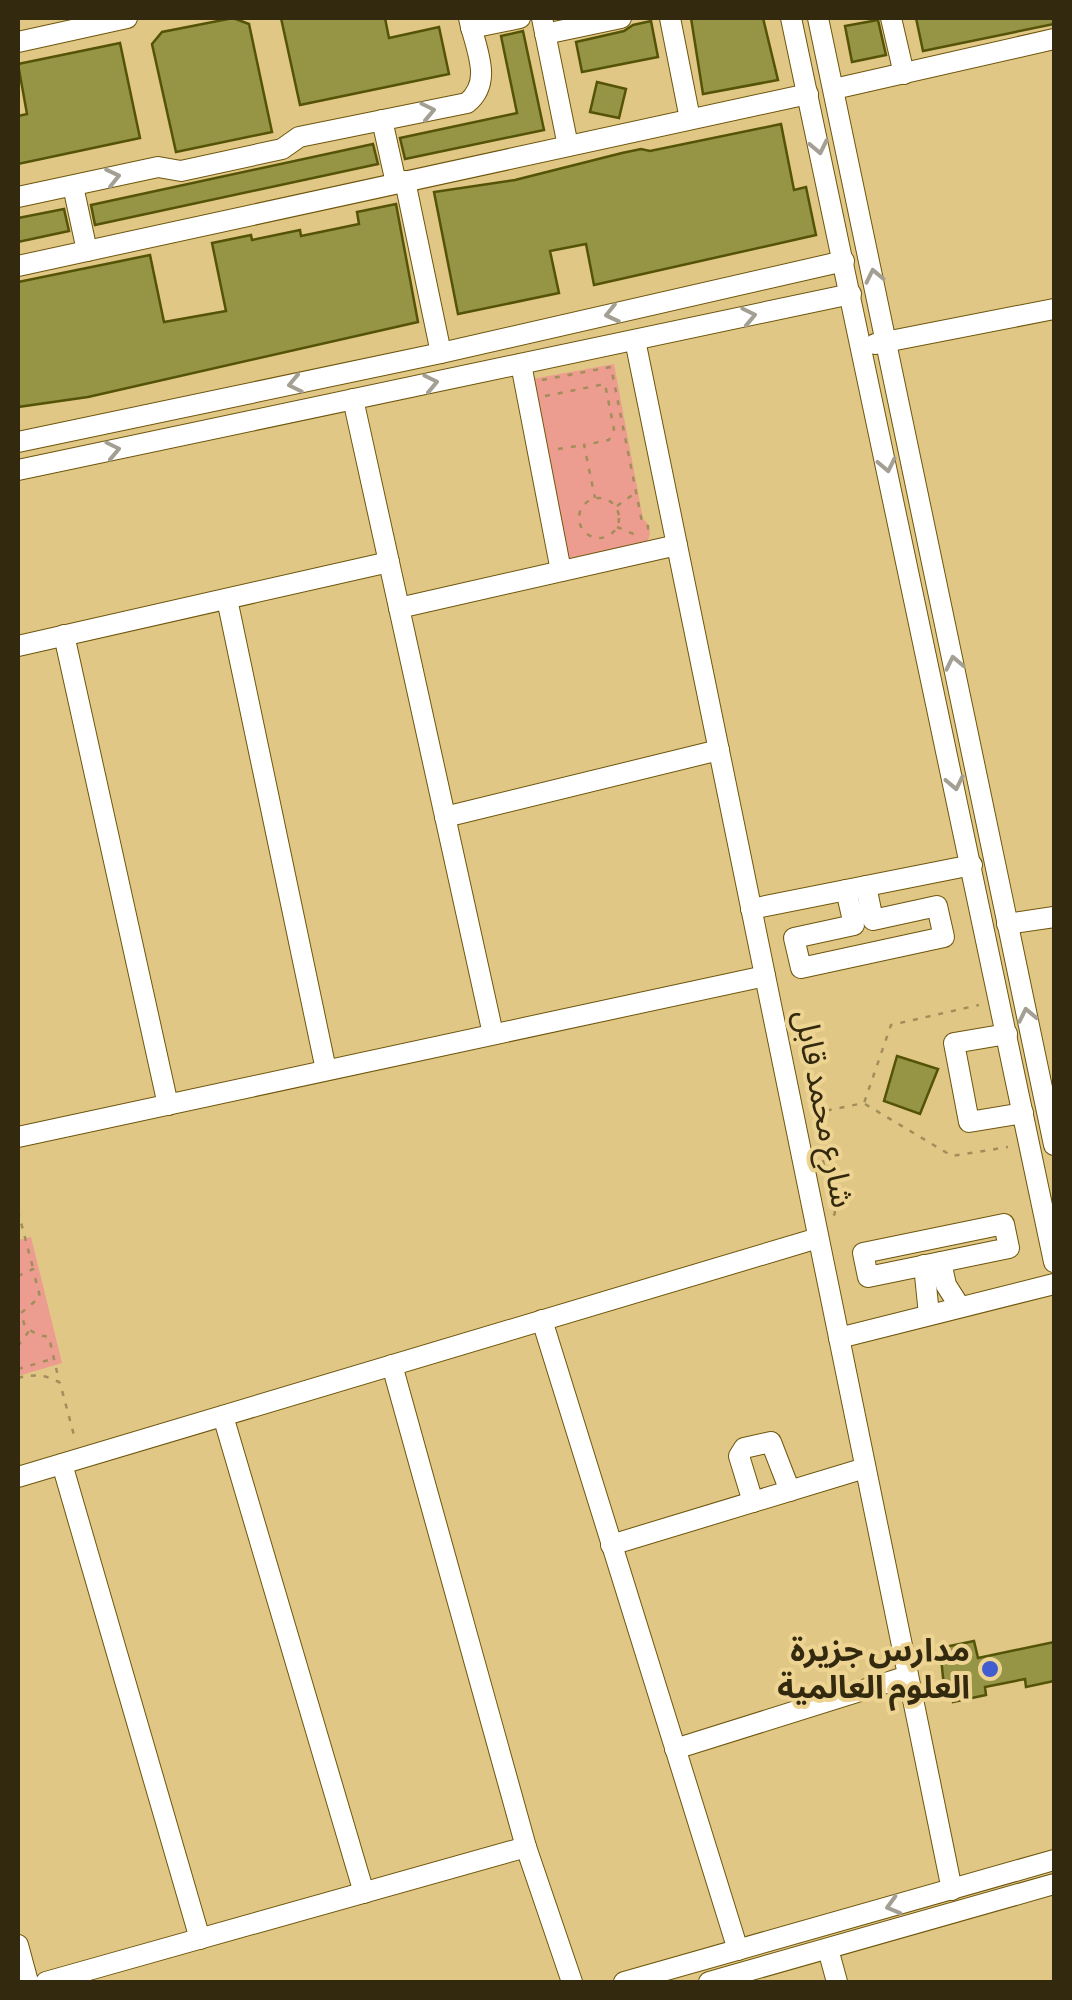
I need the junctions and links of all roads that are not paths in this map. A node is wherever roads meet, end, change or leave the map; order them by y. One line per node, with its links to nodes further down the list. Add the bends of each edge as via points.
1 (127, 18): 11 (street)
2 (520, 18): 8 (street)
3 (622, 18): 9 (street)
4 (670, 18): 16 (street)
5 (792, 18): 14 (street)
6 (818, 18): 13 (street)
7 (891, 18): 12 (street)
8 (470, 23): 15 (street, one-way to 8, via 467,103 479,93 483,82)
9 (544, 26): 17 (street)
10 (1054, 39): 12 (street)
11 (18, 42)
12 (904, 74): 13 (street)
13 (834, 89): 27 (street, one-way to 13)
14 (808, 94): 16 (street); 22 (street, one-way to 22)
15 (382, 120): 18 (street); 19 (street, one-way to 15, via 158,167 181,171)
16 (690, 120): 17 (street)
17 (568, 146): 18 (street)
18 (401, 182): 21 (street); 29 (street)
19 (73, 186): 20 (street); 21 (street)
20 (18, 197)
21 (87, 251): 23 (street)
22 (844, 261): 24 (street); 29 (street, one-way to 29)
23 (18, 266)
24 (851, 294): 26 (street, one-way to 24); 28 (street)
25 (1054, 309): 27 (street)
26 (636, 340): 30 (street); 34 (street, شارع محمد قابل)
27 (888, 342): 28 (street); 48 (street, one-way to 27)
28 (862, 347): 43 (street, one-way to 43)
29 (440, 353): 32 (street, one-way to 32)
30 (521, 364): 31 (street, one-way to 30); 36 (street)
31 (353, 400): 33 (street, one-way to 31); 35 (street)
32 (18, 442)
33 (18, 470)
34 (677, 545): 36 (street); 41 (street, شارع محمد قابل)
35 (389, 562): 37 (street); 38 (street)
36 (561, 571): 38 (street)
37 (227, 599): 39 (street); 52 (street)
38 (399, 608): 42 (street)
39 (64, 635): 40 (street); 53 (street)
40 (18, 646)
41 (719, 750): 42 (street); 45 (street, شارع محمد قابل)
42 (445, 817): 50 (street)
43 (972, 865): 44 (street); 51 (street)
44 (856, 888): 45 (street); 47 (street)
45 (751, 909): 49 (street, شارع محمد قابل)
46 (1054, 917): 48 (street)
47 (864, 923): 47 (street, via 794,938 801,968 944,937 937,906)
48 (1008, 924): 56 (street, one-way to 48)
49 (765, 976): 50 (street); 57 (street, شارع محمد قابل)
50 (494, 1034): 52 (street)
51 (1007, 1034): 54 (street); 54 (street, via 954,1044 969,1122)
52 (326, 1070): 53 (street)
53 (168, 1105): 55 (street)
54 (1023, 1112): 58 (street)
55 (18, 1138)
56 (1054, 1145)
57 (818, 1238): 63 (street); 64 (street, شارع محمد قابل)
58 (1054, 1262)
59 (932, 1264): 59 (street, via 868,1277 863,1253 1004,1224 1009,1248); 61 (street); 62 (street)
60 (1054, 1284): 61 (street)
61 (960, 1308): 62 (street)
62 (929, 1315): 64 (street)
63 (542, 1320): 65 (street); 72 (street)
64 (839, 1338): 68 (street, شارع محمد قابل)
65 (392, 1365): 66 (street); 75 (street)
66 (223, 1416): 67 (street); 79 (street)
67 (62, 1464): 69 (street); 80 (street)
68 (865, 1468): 70 (street); 73 (street, شارع محمد قابل)
69 (18, 1477)
70 (790, 1490): 71 (street); 71 (street, via 771,1442 744,1448 739,1456)
71 (753, 1502): 72 (street)
72 (612, 1545): 74 (street)
73 (908, 1676): 74 (street); 78 (street, شارع محمد قابل)
74 (675, 1749): 83 (street)
75 (526, 1847): 79 (street); 86 (street)
76 (1054, 1860): 78 (street)
77 (1054, 1884): 82 (street)
78 (952, 1890): 83 (street, one-way to 83)
79 (364, 1893): 80 (street)
80 (200, 1939): 85 (street)
81 (18, 1945): 84 (street)
82 (828, 1949): 88 (street); 89 (street)
83 (738, 1950): 87 (street)
84 (28, 1982)
85 (46, 1982)
86 (572, 1982)
87 (624, 1982)
88 (709, 1982)
89 (836, 1982)

